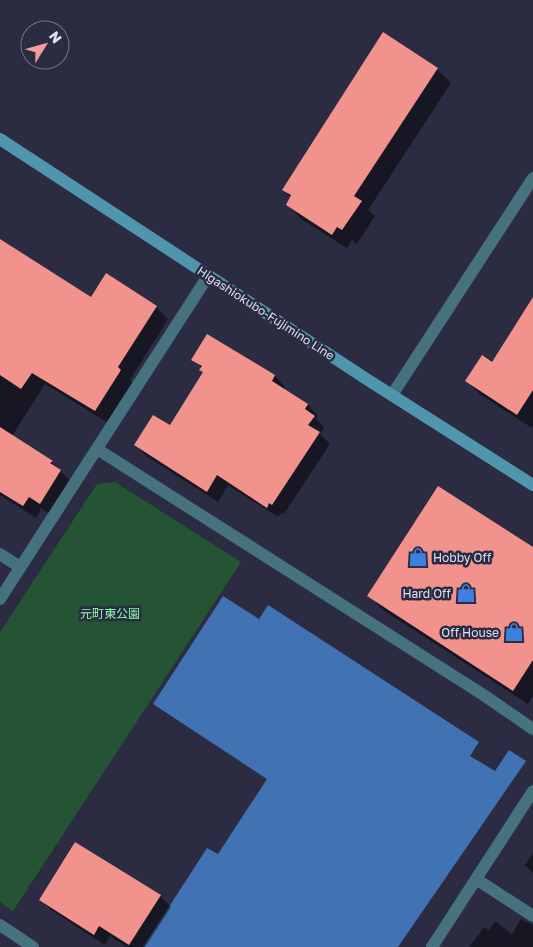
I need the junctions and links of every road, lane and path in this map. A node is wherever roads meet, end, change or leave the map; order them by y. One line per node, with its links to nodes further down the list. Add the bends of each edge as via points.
1 (0, 139): 3 (main road, Higashiokubo-Fujimino Line)
2 (533, 178): 4 (street)
3 (208, 276): 4 (main road, Higashiokubo-Fujimino Line); 5 (street)
4 (392, 395): 6 (main road, Higashiokubo-Fujimino Line)
5 (97, 449): 8 (street); 10 (street)
6 (533, 485)
7 (0, 554): 8 (street)
8 (20, 567): 9 (street)
9 (0, 599)
10 (533, 728)
11 (533, 791): 12 (street)
12 (476, 879): 13 (street); 16 (street)
13 (533, 916)
14 (0, 925): 15 (street)
15 (33, 947)
16 (432, 947)

